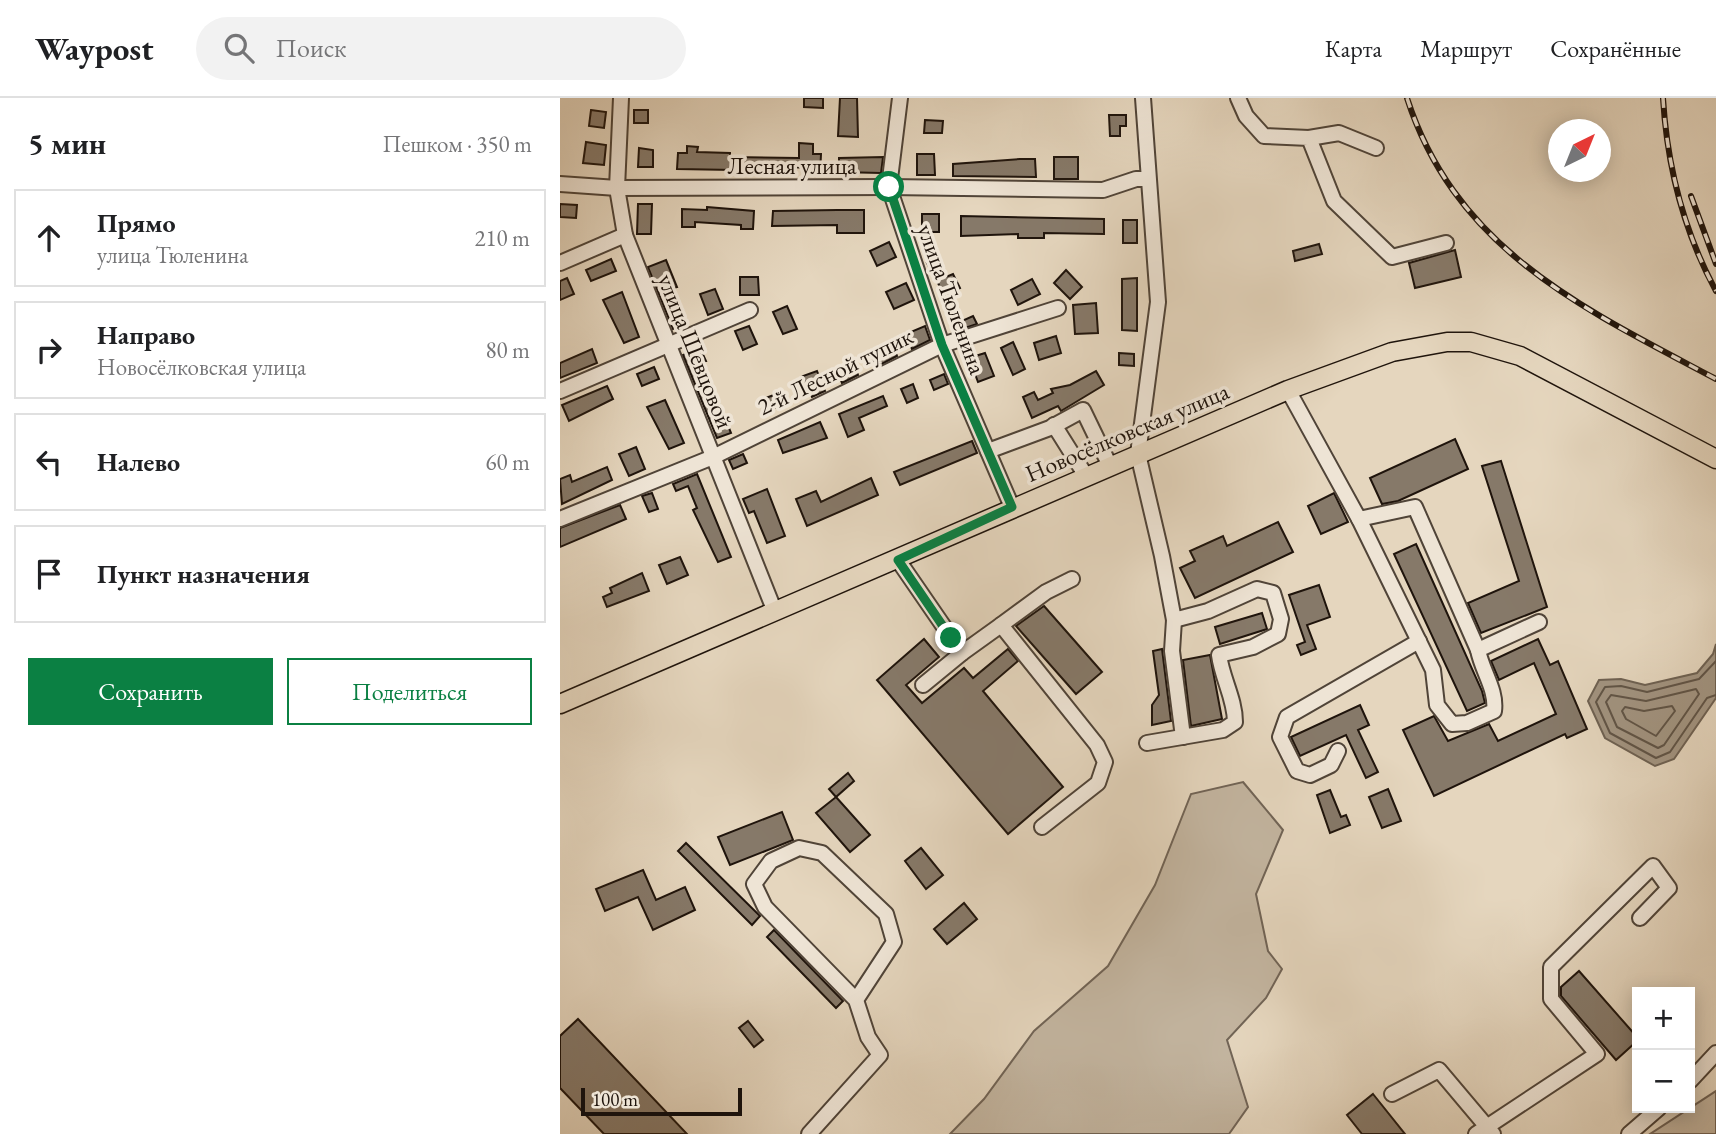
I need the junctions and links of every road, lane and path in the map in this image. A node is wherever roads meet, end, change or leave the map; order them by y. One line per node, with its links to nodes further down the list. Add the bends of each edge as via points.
1 (621, 98): 10 (street, улица Шевцовой)
2 (901, 98): 9 (street, улица Тюленина)
3 (1143, 98): 7 (street)
4 (1238, 98): 5 (street, via 1246,116 1264,136)
5 (1309, 138): 6 (street, via 1339,133); 12 (street, via 1334,201 1392,257)
6 (1376, 148)
7 (1148, 178): 9 (street, Лесная улица, via 1103,190); 22 (street, via 1158,302)
8 (560, 184): 10 (street, Лесная улица)
9 (889, 187): 10 (street, Лесная улица); 17 (street, улица Тюленина)
10 (617, 188): 11 (street, улица Шевцовой)
11 (625, 235): 13 (street); 16 (street, улица Шевцовой)
12 (1446, 243)
13 (560, 263)
14 (1058, 308): 17 (street, 2-й Лесной тупик)
15 (750, 310): 16 (street)
16 (668, 345): 19 (street); 23 (street, улица Шевцовой)
17 (942, 345): 21 (street, улица Тюленина); 23 (street, 2-й Лесной тупик)
18 (1288, 390): 22 (main road, Новосёлковская улица); 24 (main road, Новосёлковская улица, via 1392,352 1471,342 1520,356); 29 (street)
19 (560, 391)
20 (1054, 425): 21 (street); 25 (street, via 1083,410); 26 (street)
21 (988, 451): 27 (street, улица Тюленина)
22 (1138, 454): 25 (main road, Новосёлковская улица); 33 (street)
23 (713, 457): 28 (street, 2-й Лесной тупик); 32 (street, улица Шевцовой)
24 (1716, 459)
25 (1110, 466): 26 (main road, Новосёлковская улица)
26 (1086, 476): 27 (main road, Новосёлковская улица)
27 (1012, 507): 30 (main road, Новосёлковская улица)
28 (560, 519)
29 (1359, 519): 36 (street); 37 (street, via 1415,507)
30 (898, 560): 32 (main road, Новосёлковская улица); 38 (street)
31 (1072, 579): 35 (street)
32 (775, 612): 40 (main road, Новосёлковская улица)
33 (1174, 620): 41 (street, via 1172,651); 41 (street, via 1257,589 1273,593 1281,619 1278,634 1219,656 1235,722 1223,730)
34 (1539, 622): 37 (street)
35 (1001, 625): 38 (street); 44 (street, via 1097,745 1105,762 1098,783)
36 (1419, 641): 37 (street, via 1433,670 1437,705 1452,724 1494,711 1496,699); 43 (street, via 1287,717 1279,737 1297,771 1310,775 1331,765)
37 (1478, 650)
38 (962, 653): 39 (street)
39 (923, 685)
40 (560, 704)
41 (1182, 737): 42 (street)
42 (1147, 744)
43 (1338, 751)
44 (1042, 827)
45 (1640, 918): 51 (street, via 1669,888 1653,866 1551,967 1551,999 1597,1054)
46 (856, 1000): 46 (street, via 894,943 886,914 822,853 799,848 771,861 754,884 765,907); 52 (street, via 868,1037 880,1055)
47 (1716, 1053): 48 (street)
48 (1695, 1076)
49 (1392, 1094): 51 (street, via 1439,1070)
50 (1653, 1113): 53 (street)
51 (1485, 1132)
52 (809, 1134)
53 (1629, 1134)

